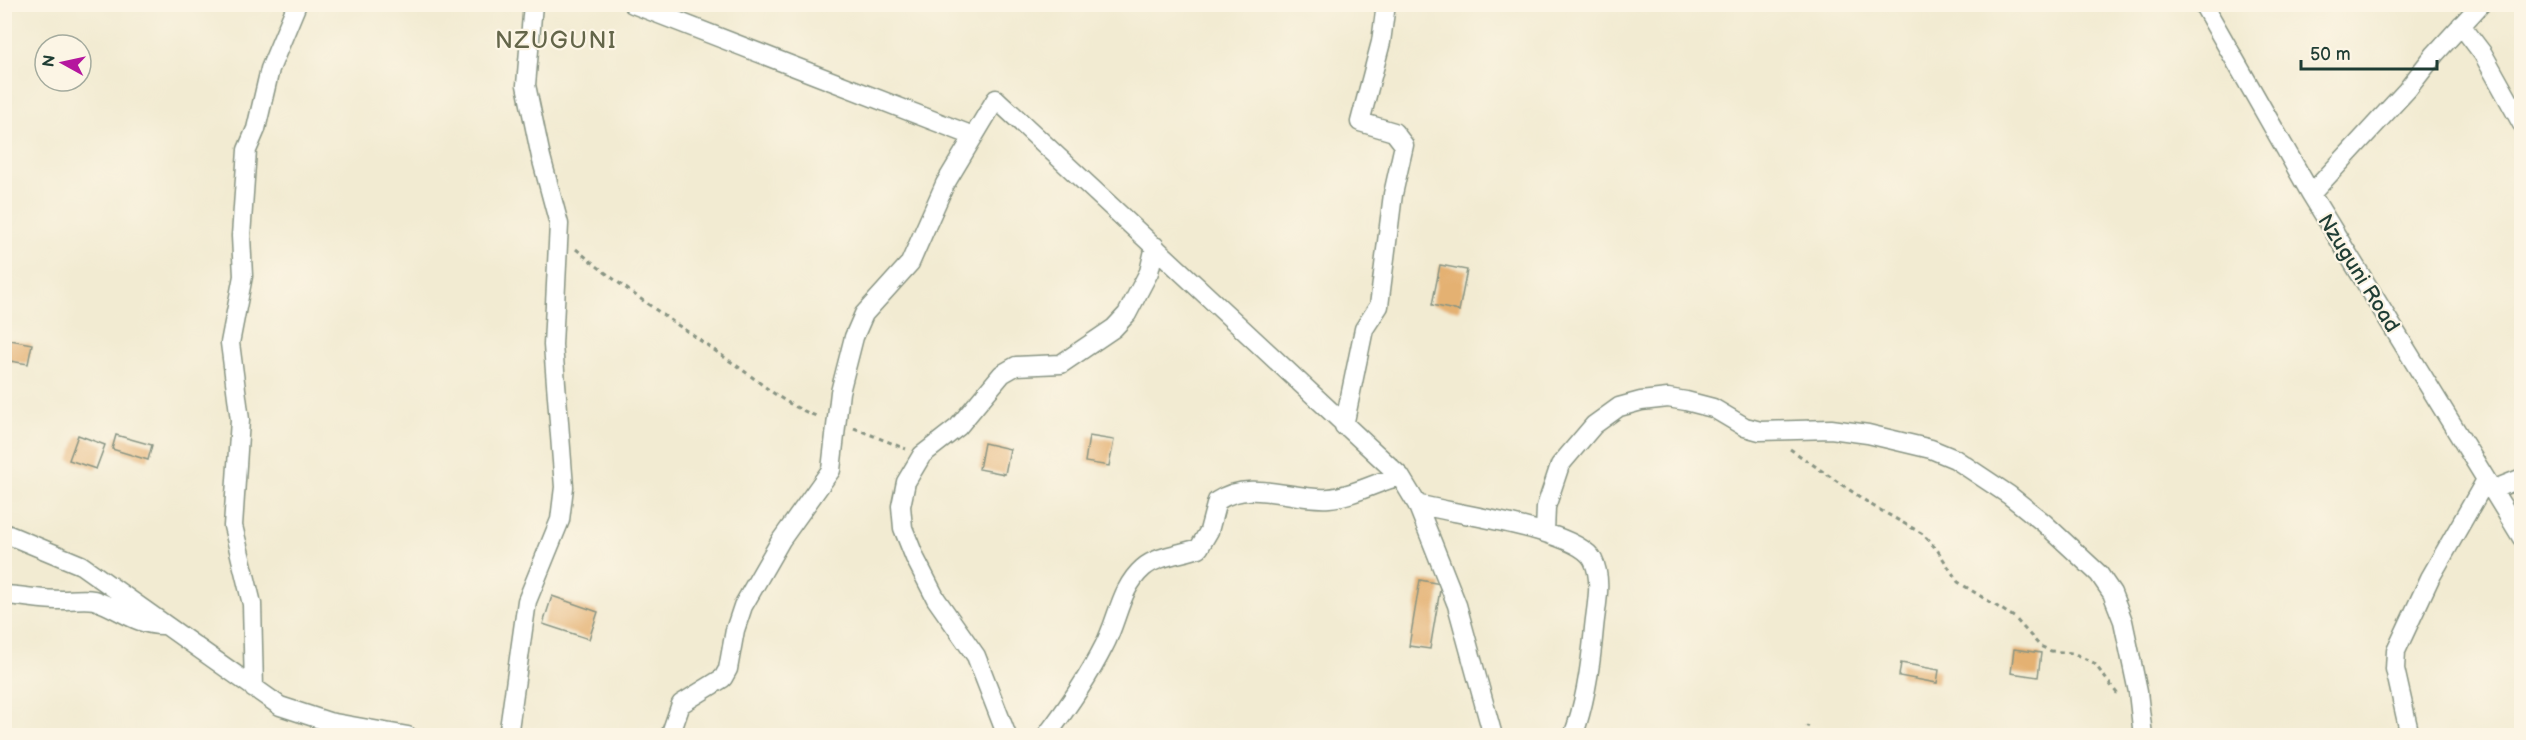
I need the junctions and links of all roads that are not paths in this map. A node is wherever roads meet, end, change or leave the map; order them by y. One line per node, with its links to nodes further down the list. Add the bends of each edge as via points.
1 (297, 4): 22 (street, via 270,69 247,150 241,236 243,276 230,343 240,420 233,515 252,604)
2 (533, 4): 24 (street, via 526,85 560,235 553,345 564,487 560,520 527,601)
3 (633, 4): 9 (street)
4 (1386, 4): 12 (street, via 1381,42 1360,122 1394,132 1404,145 1393,194 1379,306 1364,329)
5 (2203, 4): 10 (street, Nzuguni Road)
6 (2479, 6): 7 (street)
7 (2461, 25): 8 (street, via 2483,54); 10 (street)
8 (2522, 124)
9 (973, 136): 11 (street, via 996,99); 25 (street, via 934,204 910,263 864,314 846,364 831,470 781,540 744,606 728,669 715,684 681,704)
10 (2311, 194): 15 (street, Nzuguni Road)
11 (1155, 246): 12 (street); 26 (street, via 1149,272 1127,314 1114,328 1061,364 1011,368 958,427 922,455 906,482 901,506 903,528 936,599 976,656)
12 (1344, 426): 13 (street)
13 (1400, 476): 16 (street); 27 (street, via 1328,498 1249,491 1229,493 1217,501 1209,531 1199,548 1145,566 1124,591 1103,650 1080,690)
14 (2522, 478): 15 (street)
15 (2489, 485): 19 (street, Nzuguni Road); 31 (street, via 2430,578 2396,651 2395,669)
16 (1417, 504): 17 (street); 28 (street, via 1457,605)
17 (1545, 532): 29 (street, via 1580,546 1592,557 1598,578 1588,673); 30 (street, via 1546,507 1560,465 1594,425 1619,407 1641,401 1686,401 1713,408 1745,427 1760,431 1831,429 1931,449 1955,459 2009,495 2098,573 2112,593 2122,621)
18 (4, 533): 21 (street, via 81,565)
19 (2522, 538)
20 (4, 595): 21 (street, via 95,601 137,621)
21 (166, 625): 22 (street)
22 (254, 689): 23 (street, via 295,712 329,722)
23 (408, 735)
24 (507, 735)
25 (669, 735)
26 (1007, 735)
27 (1046, 735)
28 (1493, 735)
29 (1573, 735)
30 (2143, 735)
31 (2410, 735)

